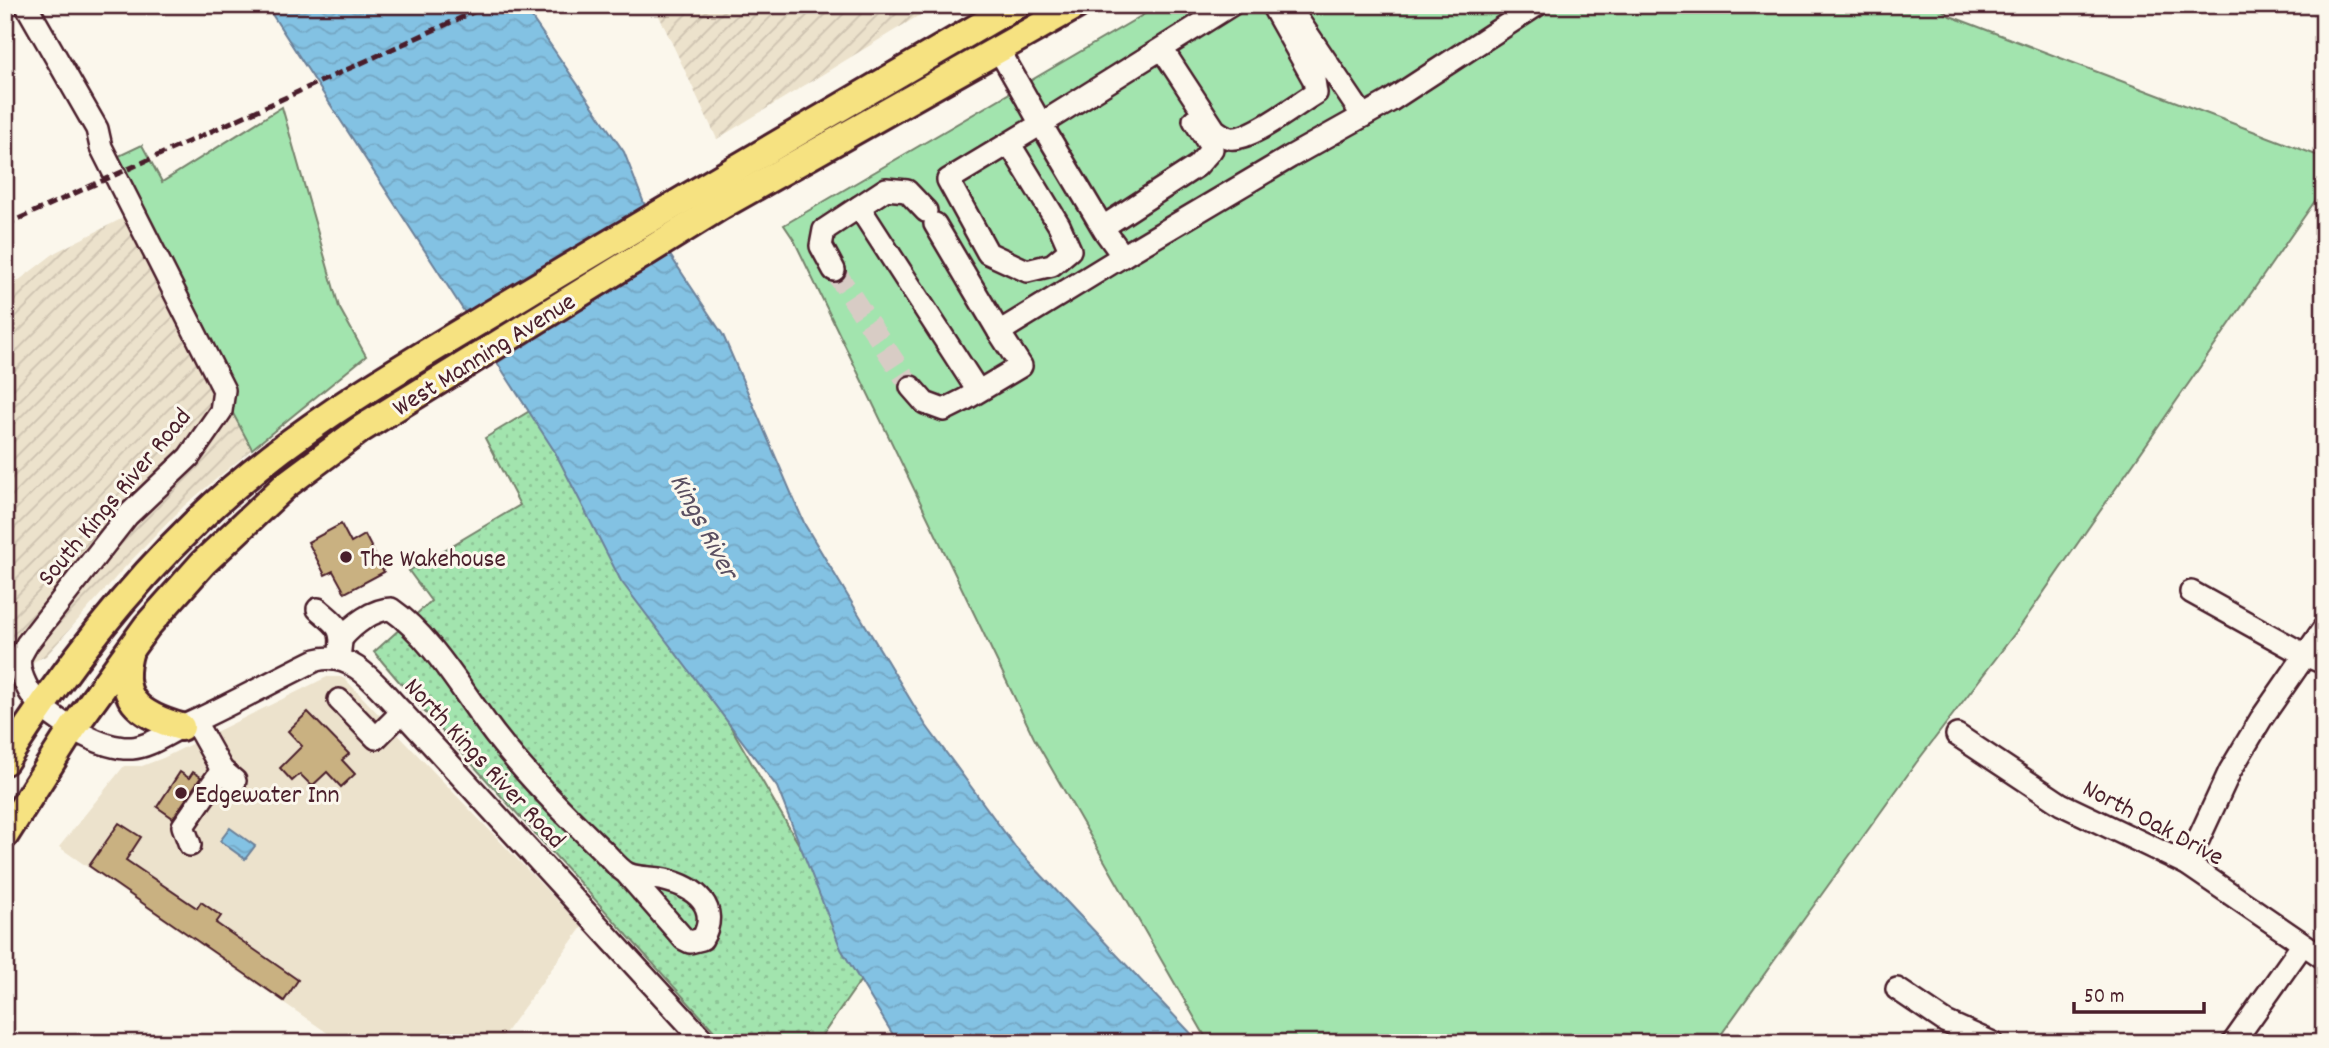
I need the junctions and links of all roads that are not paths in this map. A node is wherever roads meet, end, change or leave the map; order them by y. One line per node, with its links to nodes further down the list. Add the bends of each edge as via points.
1 (26, 5): 28 (street, South Kings River Road, via 97,129 101,147 224,390 221,411 189,457 127,516)
2 (1016, 5): 14 (main road, West Manning Avenue)
3 (1077, 5): 9 (main road, West Manning Avenue)
4 (1231, 5): 10 (street)
5 (1272, 5): 10 (street, via 1314,80 1316,93 1255,131 1228,138 1214,130)
6 (1288, 5): 11 (street)
7 (1537, 5): 8 (street)
8 (1515, 11): 11 (street)
9 (999, 50): 12 (street); 14 (main road, West Manning Avenue)
10 (1157, 52): 12 (street); 16 (street, via 1212,149 1197,166)
11 (1363, 116): 17 (street)
12 (1041, 124): 13 (street); 16 (street)
13 (1009, 143): 13 (street, via 1070,250 1052,265 1027,271 988,253 948,180)
14 (714, 195): 25 (main road, West Manning Avenue, via 352,435 287,484 193,572); 30 (main road, West Manning Avenue, via 399,370 266,461 197,521 119,605)
15 (859, 208): 18 (street, via 824,230 821,246); 19 (street, via 886,189 907,191 931,218); 21 (street)
16 (1103, 227): 17 (street)
17 (1123, 256): 19 (street)
18 (834, 270)
19 (999, 332): 21 (street, via 1021,366)
20 (911, 387): 21 (street, via 925,403 944,410)
21 (978, 391)
22 (2191, 592): 27 (street)
23 (318, 609): 26 (street, via 338,627)
24 (2324, 628): 27 (street)
25 (131, 646): 32 (main road, via 125,673 134,703 148,716); 33 (main road, West Manning Avenue)
26 (340, 648): 31 (street, North Kings River Road); 32 (street, South Kings River Road); 39 (street, via 351,629 379,611 390,609 397,614 431,648 544,792)
27 (2314, 659): 38 (street, via 2261,719 2230,771)
28 (12, 662): 30 (street, South Kings River Road)
29 (339, 700): 31 (street, via 376,738)
30 (41, 706): 33 (street, South Kings River Road); 35 (main road, West Manning Avenue)
31 (401, 712): 43 (street, North Kings River Road)
32 (188, 724): 33 (street, South Kings River Road, via 131,748 100,743); 37 (street, via 228,776 183,826)
33 (73, 728): 36 (main road, West Manning Avenue)
34 (1957, 735): 38 (street, North Oak Drive, via 2061,804)
35 (5, 761)
36 (5, 835)
37 (190, 845)
38 (2186, 864): 40 (street, North Oak Drive)
39 (627, 874)
40 (2303, 944): 41 (street, North Oak Drive); 45 (street)
41 (2324, 958)
42 (1897, 989): 44 (street, via 1946,1022)
43 (706, 1043)
44 (1993, 1043)
45 (2233, 1043)

